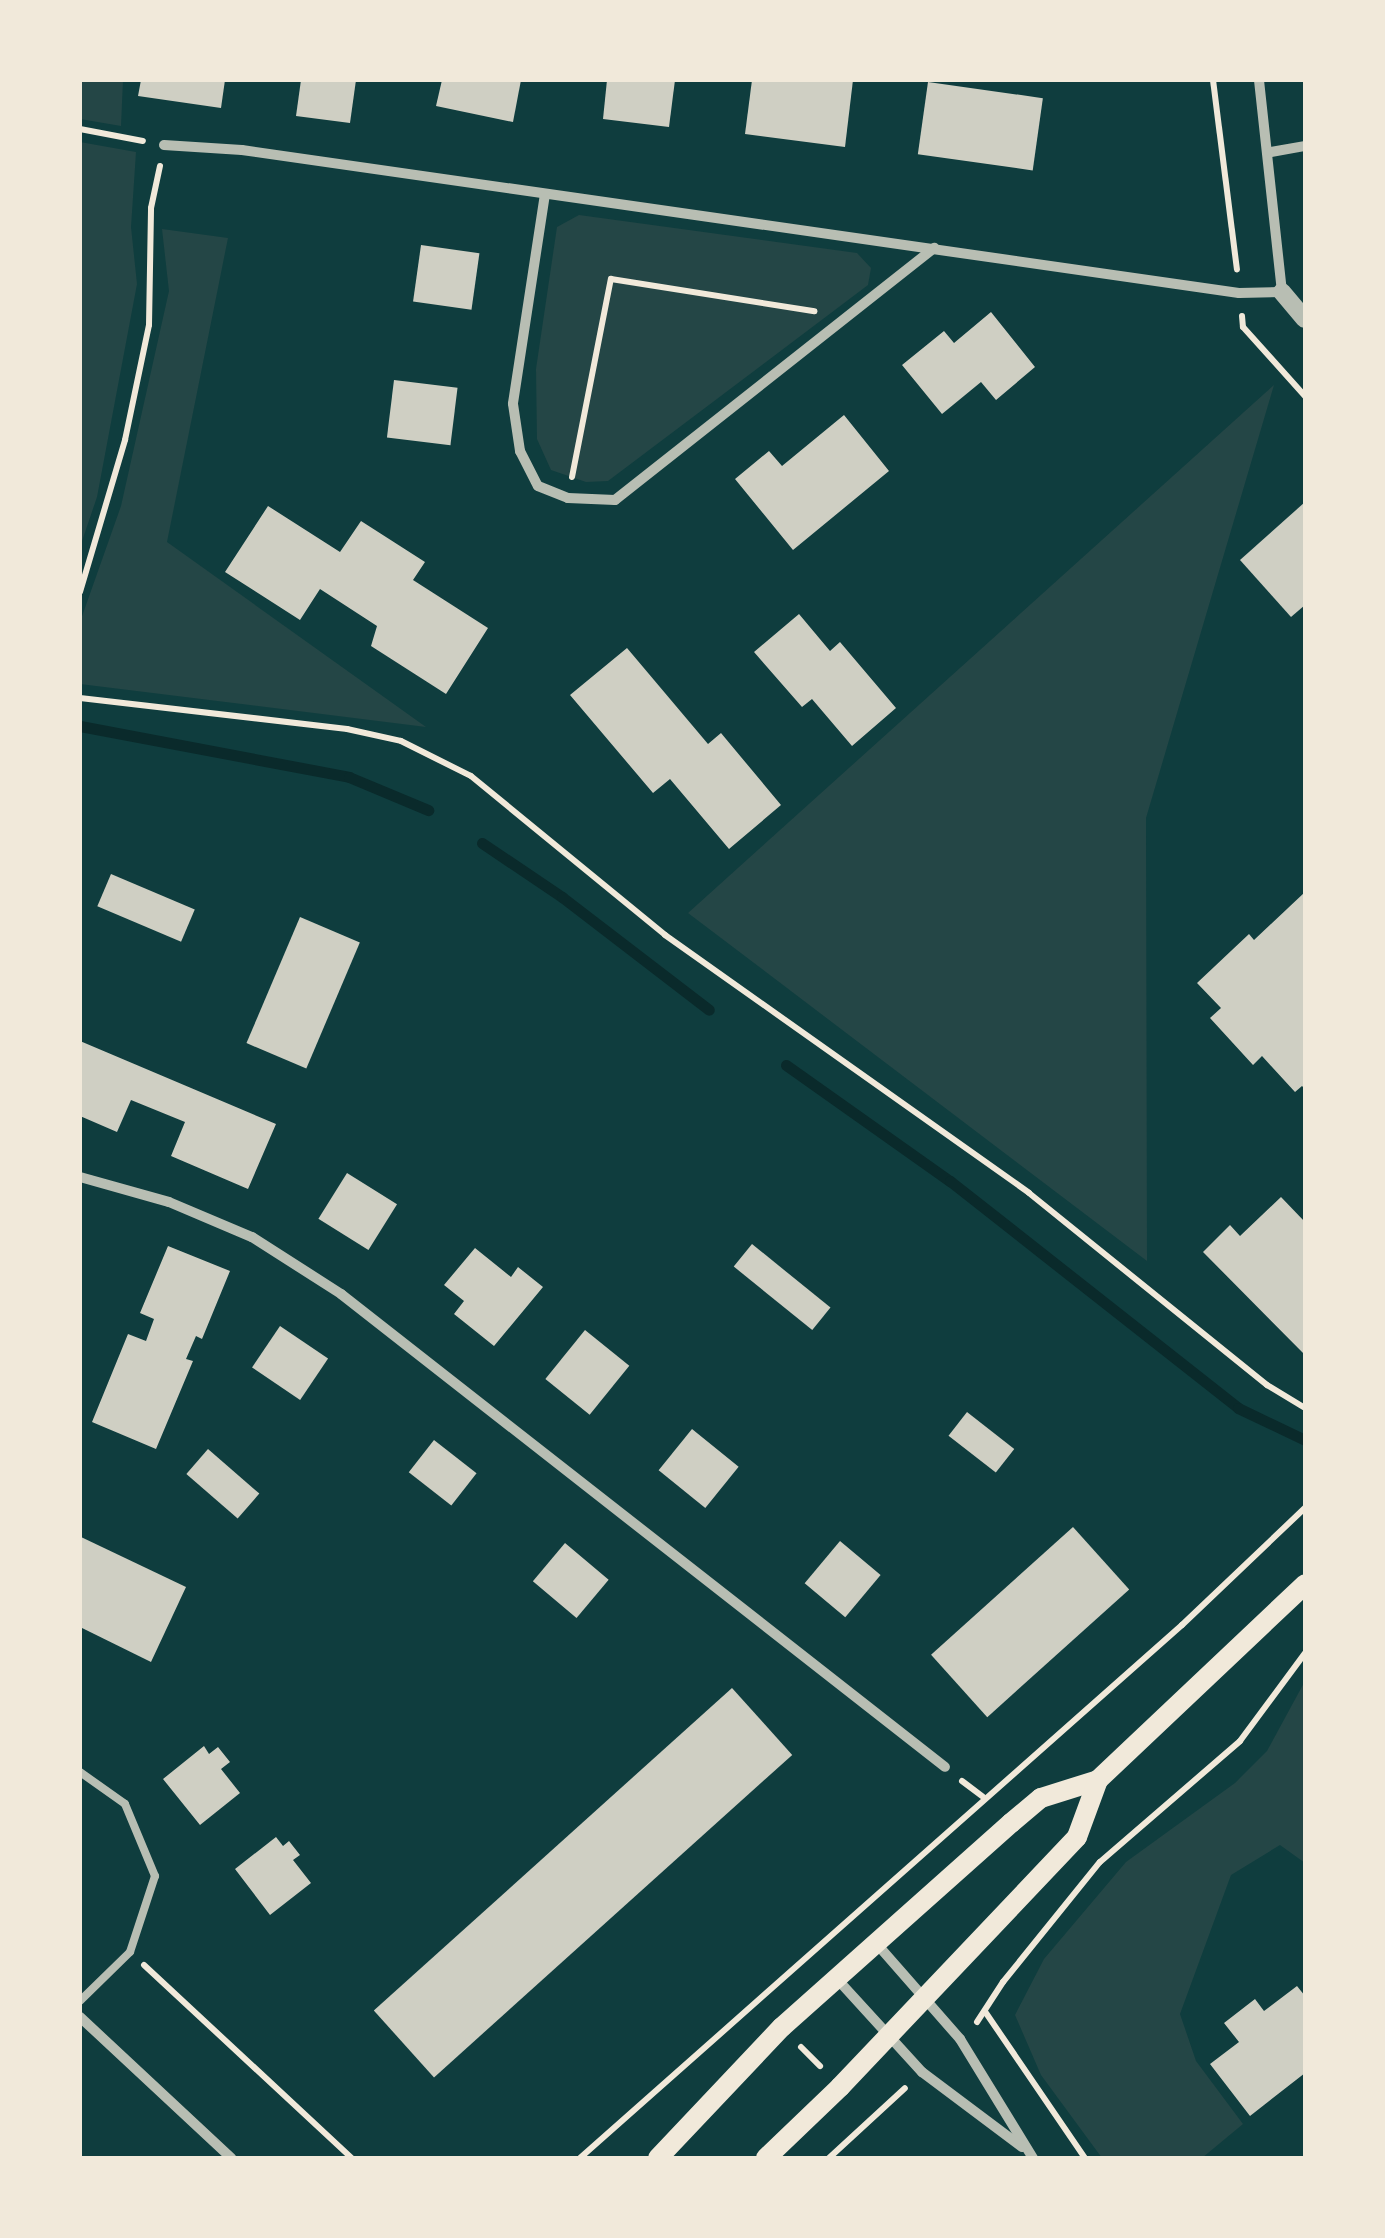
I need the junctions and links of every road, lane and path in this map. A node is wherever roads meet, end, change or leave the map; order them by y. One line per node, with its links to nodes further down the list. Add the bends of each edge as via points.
1 (1213, 80): 10 (path)
2 (1260, 80): 6 (street)
3 (80, 130): 4 (path)
4 (164, 145): 7 (street); 15 (path, via 150,208 149,326)
5 (1305, 146): 6 (street)
6 (1270, 152): 9 (street)
7 (545, 194): 8 (street); 14 (street, via 513,404 520,450 538,486)
8 (934, 248): 10 (street); 11 (street)
9 (1282, 292): 10 (street); 12 (street)
10 (1240, 293): 13 (path, via 1244,327)
11 (846, 316): 14 (street, via 616,500); 14 (path, via 611,279)
12 (1305, 319)
13 (1305, 396)
14 (568, 498)
15 (80, 592)
16 (80, 698): 18 (path, via 348,730 401,741 471,776 666,935 1029,1193 1267,1385)
17 (80, 1177): 22 (street, via 169,1202 252,1237 341,1294)
18 (1305, 1408)
19 (1305, 1508): 29 (path, via 1182,1625)
20 (1305, 1584): 24 (main road)
21 (1305, 1653): 31 (path, via 1240,1740 1100,1862 1002,1982)
22 (946, 1768)
23 (80, 1772): 26 (lane, via 126,1804 155,1876)
24 (1098, 1780): 25 (main road, via 1041,1798); 28 (main road, via 1078,1837)
25 (876, 1943): 27 (main road); 28 (street)
26 (130, 1952): 30 (lane); 41 (path)
27 (838, 1980): 33 (main road); 34 (street)
28 (925, 1998): 34 (main road); 35 (street)
29 (756, 2000): 33 (path); 42 (path)
30 (80, 2001)
31 (986, 2014): 35 (path); 46 (path)
32 (80, 2017): 40 (street)
33 (782, 2027): 37 (path); 43 (main road)
34 (890, 2035): 36 (street); 37 (main road)
35 (960, 2039): 39 (street)
36 (922, 2072): 38 (path); 39 (street)
37 (840, 2087): 38 (path); 44 (main road)
38 (868, 2119): 45 (path)
39 (1030, 2154)
40 (232, 2158)
41 (352, 2158)
42 (580, 2158)
43 (658, 2158)
44 (766, 2158)
45 (828, 2158)
46 (1085, 2158)

